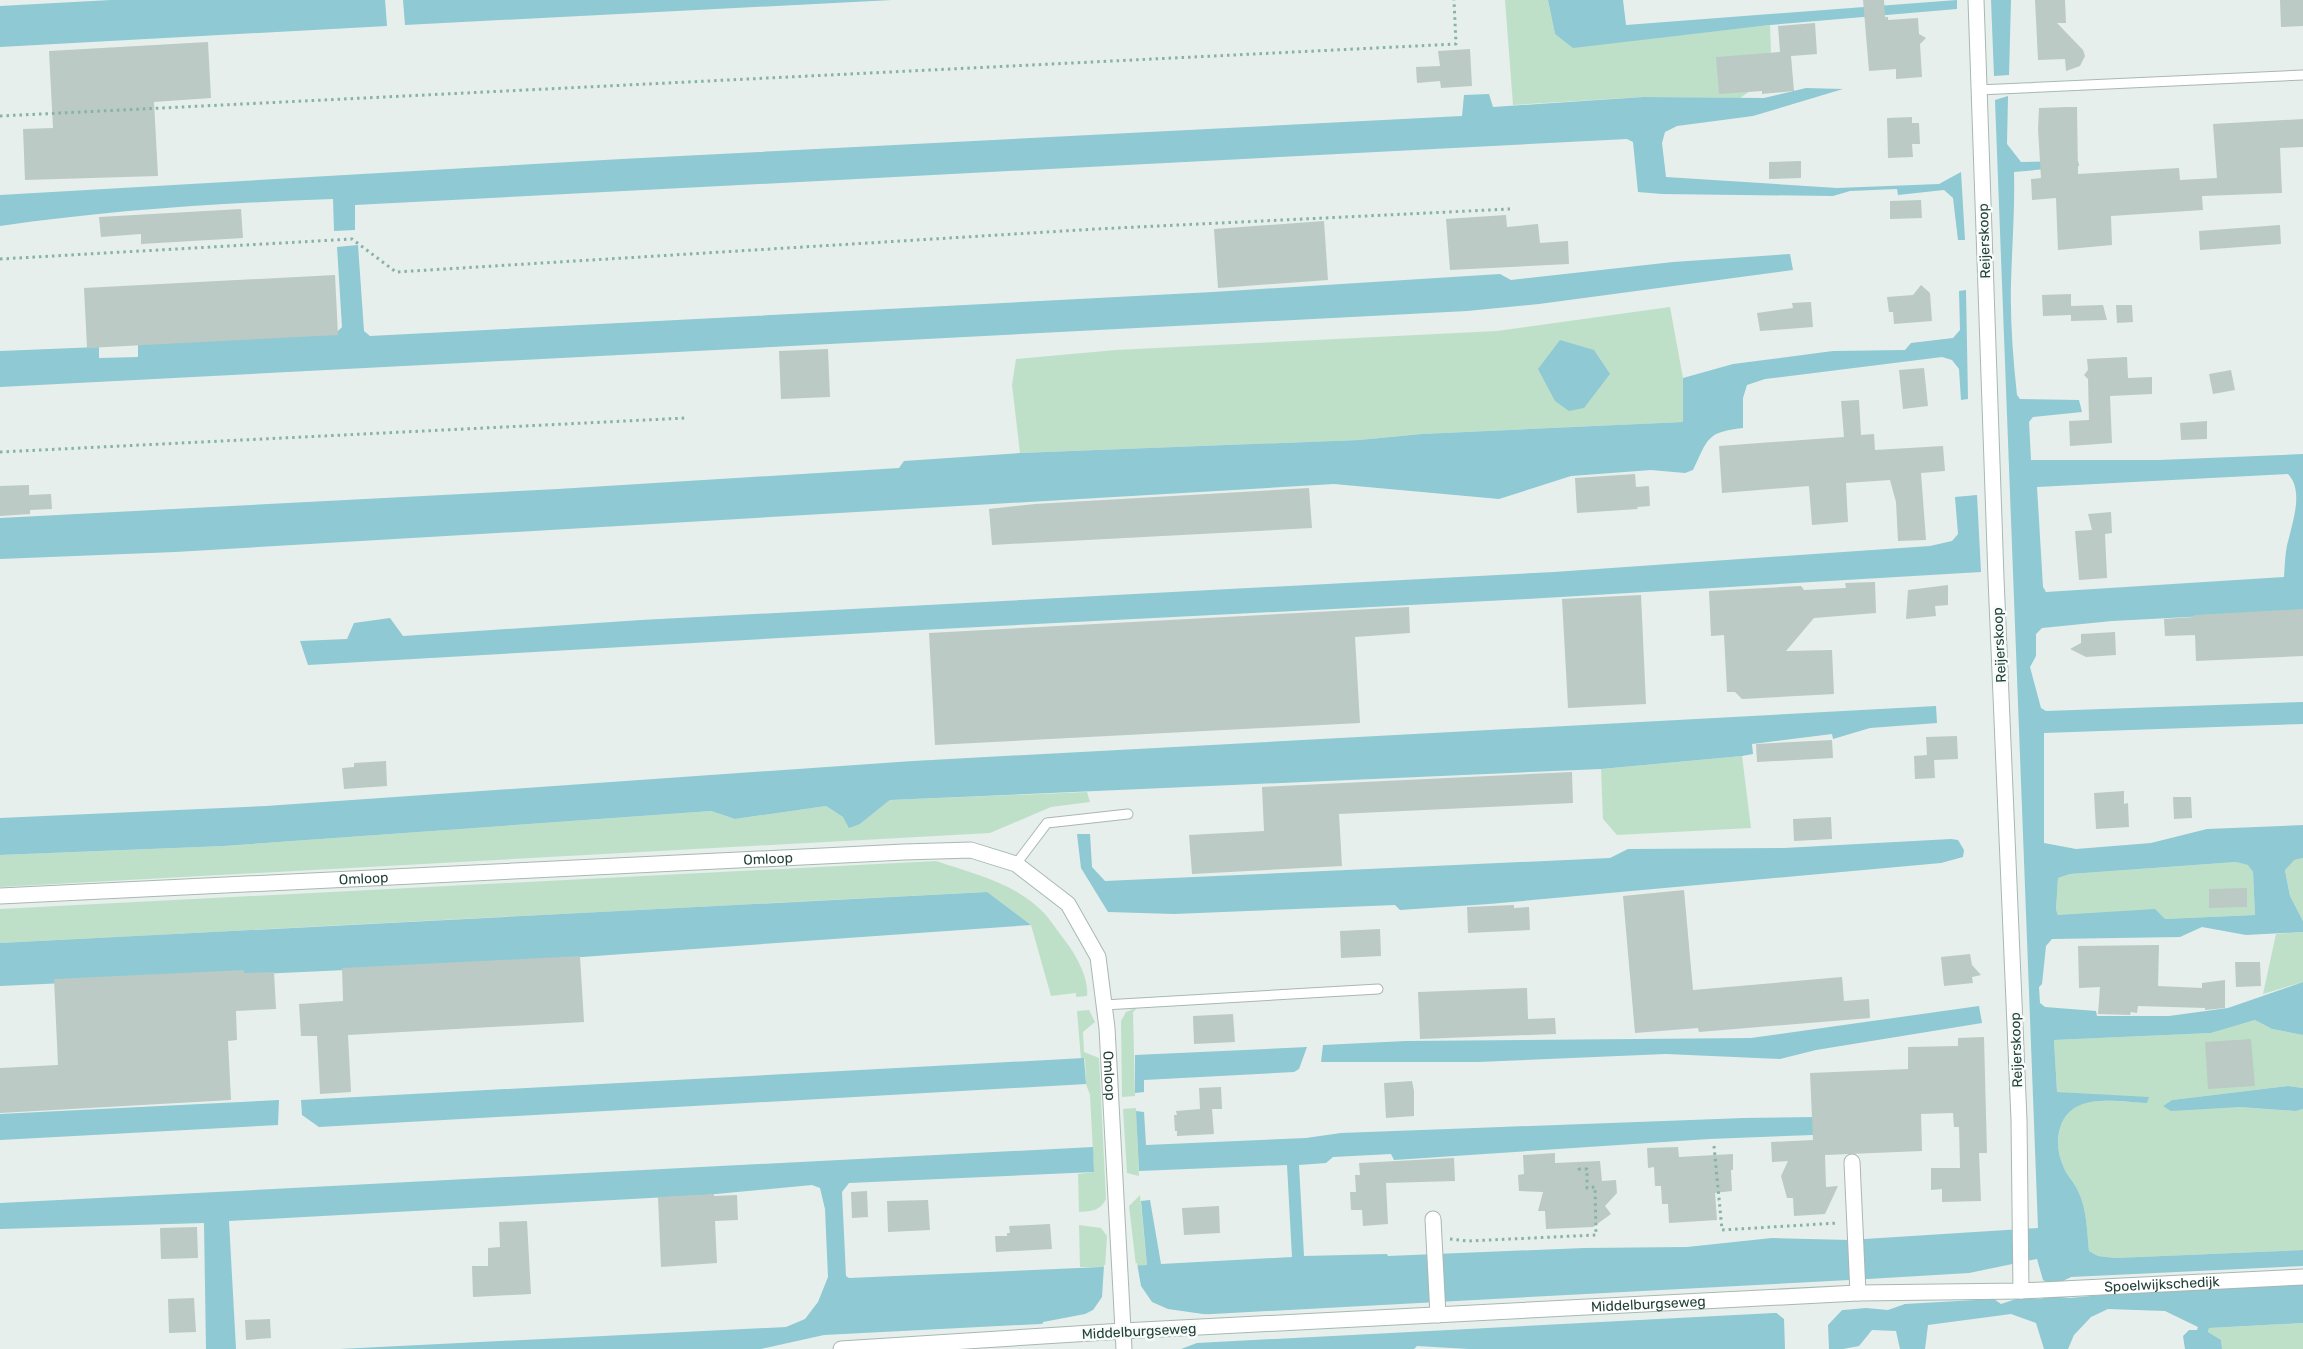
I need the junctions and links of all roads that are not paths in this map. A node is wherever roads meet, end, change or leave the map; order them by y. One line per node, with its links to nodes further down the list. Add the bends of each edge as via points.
1 (1976, 0): 3 (street, Reijerskoop)
2 (2303, 75): 3 (lane)
3 (1985, 89): 13 (street, Reijerskoop, via 2022,1222)
4 (1128, 814): 5 (lane, via 1047,823)
5 (1016, 864): 6 (street, Omloop, via 971,850 904,852); 8 (street, Omloop, via 1068,904 1098,957)
6 (0, 896)
7 (1378, 989): 8 (lane)
8 (1104, 1004): 15 (street, Omloop)
9 (1852, 1162): 12 (street)
10 (1433, 1219): 14 (street)
11 (2303, 1277): 13 (street, Spoelwijkschedijk)
12 (1858, 1287): 13 (street, Middelburgseweg); 14 (street, Middelburgseweg)
13 (2021, 1291)
14 (1438, 1315): 15 (street, Middelburgseweg)
15 (1124, 1336): 16 (street, Middelburgseweg)
16 (843, 1349)

